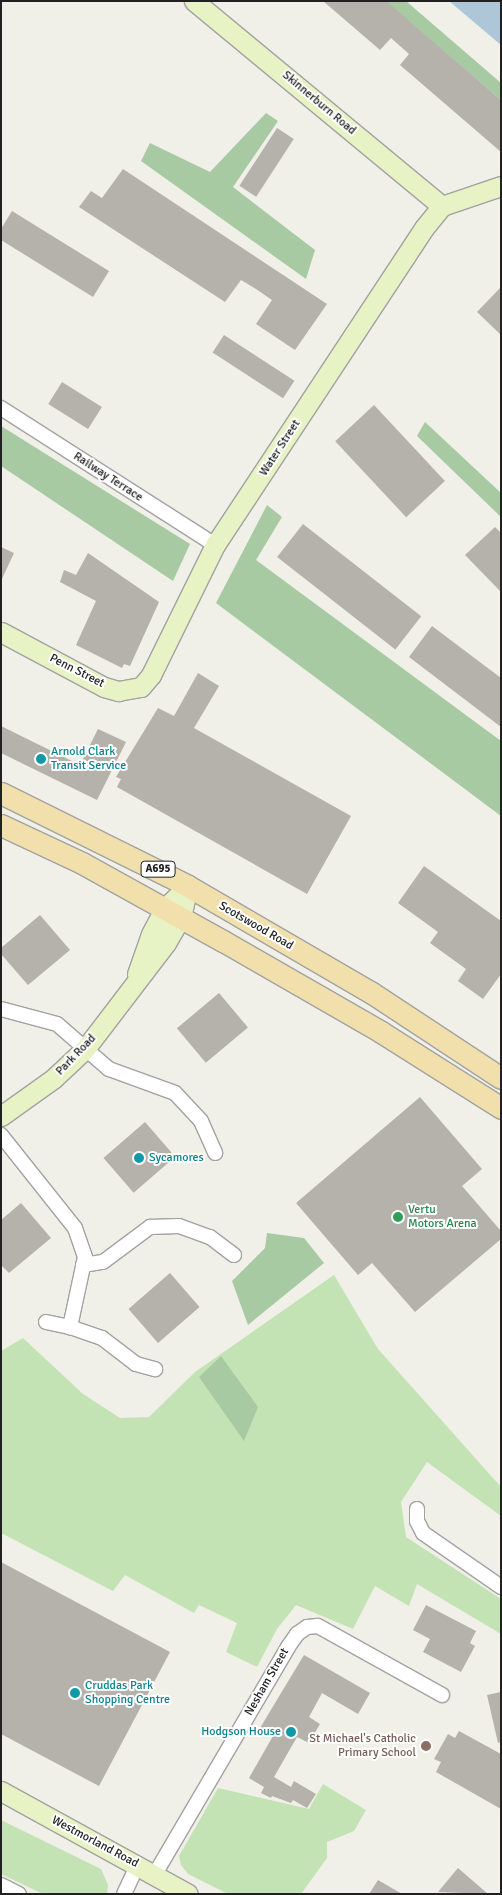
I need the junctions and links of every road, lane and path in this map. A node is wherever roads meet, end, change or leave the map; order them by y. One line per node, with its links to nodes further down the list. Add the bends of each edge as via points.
1 (194, 1): 3 (street, Skinnerburn Road)
2 (501, 186): 3 (street)
3 (442, 206): 5 (street, Water Street, via 424,228)
4 (1, 408): 5 (street, Railway Terrace)
5 (215, 545): 7 (street, Water Street)
6 (1, 632): 7 (street, Penn Street, via 118,691 141,687)
7 (151, 675)
8 (1, 792): 10 (main road, Scotswood Road / A695)
9 (1, 825): 11 (main road, A695, via 82,863)
10 (188, 886): 11 (street); 14 (main road, Scotswood Road / A695, via 372,993)
11 (173, 913): 13 (street, Park Road, via 157,955); 15 (main road, A695, via 373,1027)
12 (1, 1009): 13 (street, via 57,1024)
13 (85, 1049): 16 (street, Park Road, via 54,1078); 18 (street, via 118,1074 175,1093 201,1121)
14 (501, 1078)
15 (501, 1108)
16 (1, 1116)
17 (1, 1135): 20 (street, via 75,1228 85,1256)
18 (215, 1153)
19 (234, 1255): 20 (street, via 210,1237 179,1226 150,1227 103,1262)
20 (83, 1265): 22 (street)
21 (46, 1322): 22 (street)
22 (70, 1327): 23 (street, via 102,1338 136,1364)
23 (154, 1369)
24 (417, 1509): 25 (street, via 423,1533)
25 (501, 1587)
26 (442, 1695): 29 (street, Nesham Street, via 318,1626 307,1627 288,1647)
27 (1, 1791): 28 (street, Westmorland Road)
28 (138, 1864): 29 (street, Westmorland Road); 32 (street)
29 (155, 1874): 33 (street, Westmorland Road)
30 (1, 1885): 31 (street)
31 (19, 1894)
32 (124, 1894)
33 (188, 1894)

